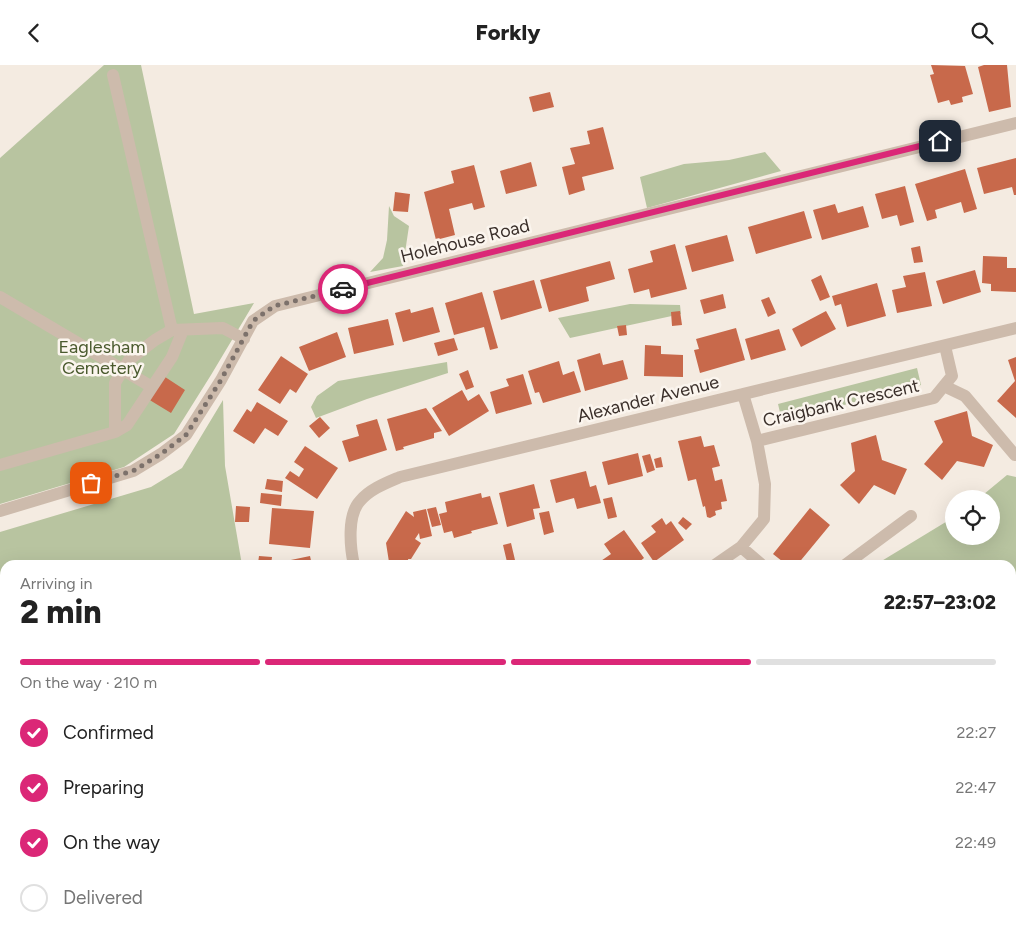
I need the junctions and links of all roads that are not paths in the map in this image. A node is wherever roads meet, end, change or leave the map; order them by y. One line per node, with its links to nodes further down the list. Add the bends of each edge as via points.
1 (113, 75): 5 (street)
2 (1016, 123): 6 (street, Holehouse Road, via 274,306 253,321)
3 (0, 297): 8 (street)
4 (1016, 329): 7 (street, Alexander Avenue)
5 (177, 330): 6 (street, via 223,328); 8 (street, via 155,340 129,360); 10 (street, via 172,357)
6 (244, 339): 16 (street, Holehouse Road, via 186,435 161,454 133,471)
7 (946, 346): 9 (street, Craigbank Crescent, via 952,375); 11 (street, Alexander Avenue)
8 (122, 371): 10 (street); 12 (street, via 115,383)
9 (944, 386): 13 (street, Craigbank Crescent, via 934,399); 14 (street, via 965,396)
10 (152, 387): 12 (street, via 127,425)
11 (744, 394): 13 (street, Craigbank Crescent); 19 (street, Alexander Avenue, via 400,477 359,501 350,523)
12 (115, 432): 15 (street)
13 (757, 441): 18 (street, Craigbank Crescent, via 765,484 764,519)
14 (1015, 455)
15 (0, 465)
16 (0, 511)
17 (911, 516): 22 (street)
18 (741, 547): 20 (street, Craigbank Crescent); 21 (street)
19 (353, 560)
20 (722, 560)
21 (756, 560)
22 (852, 560)

